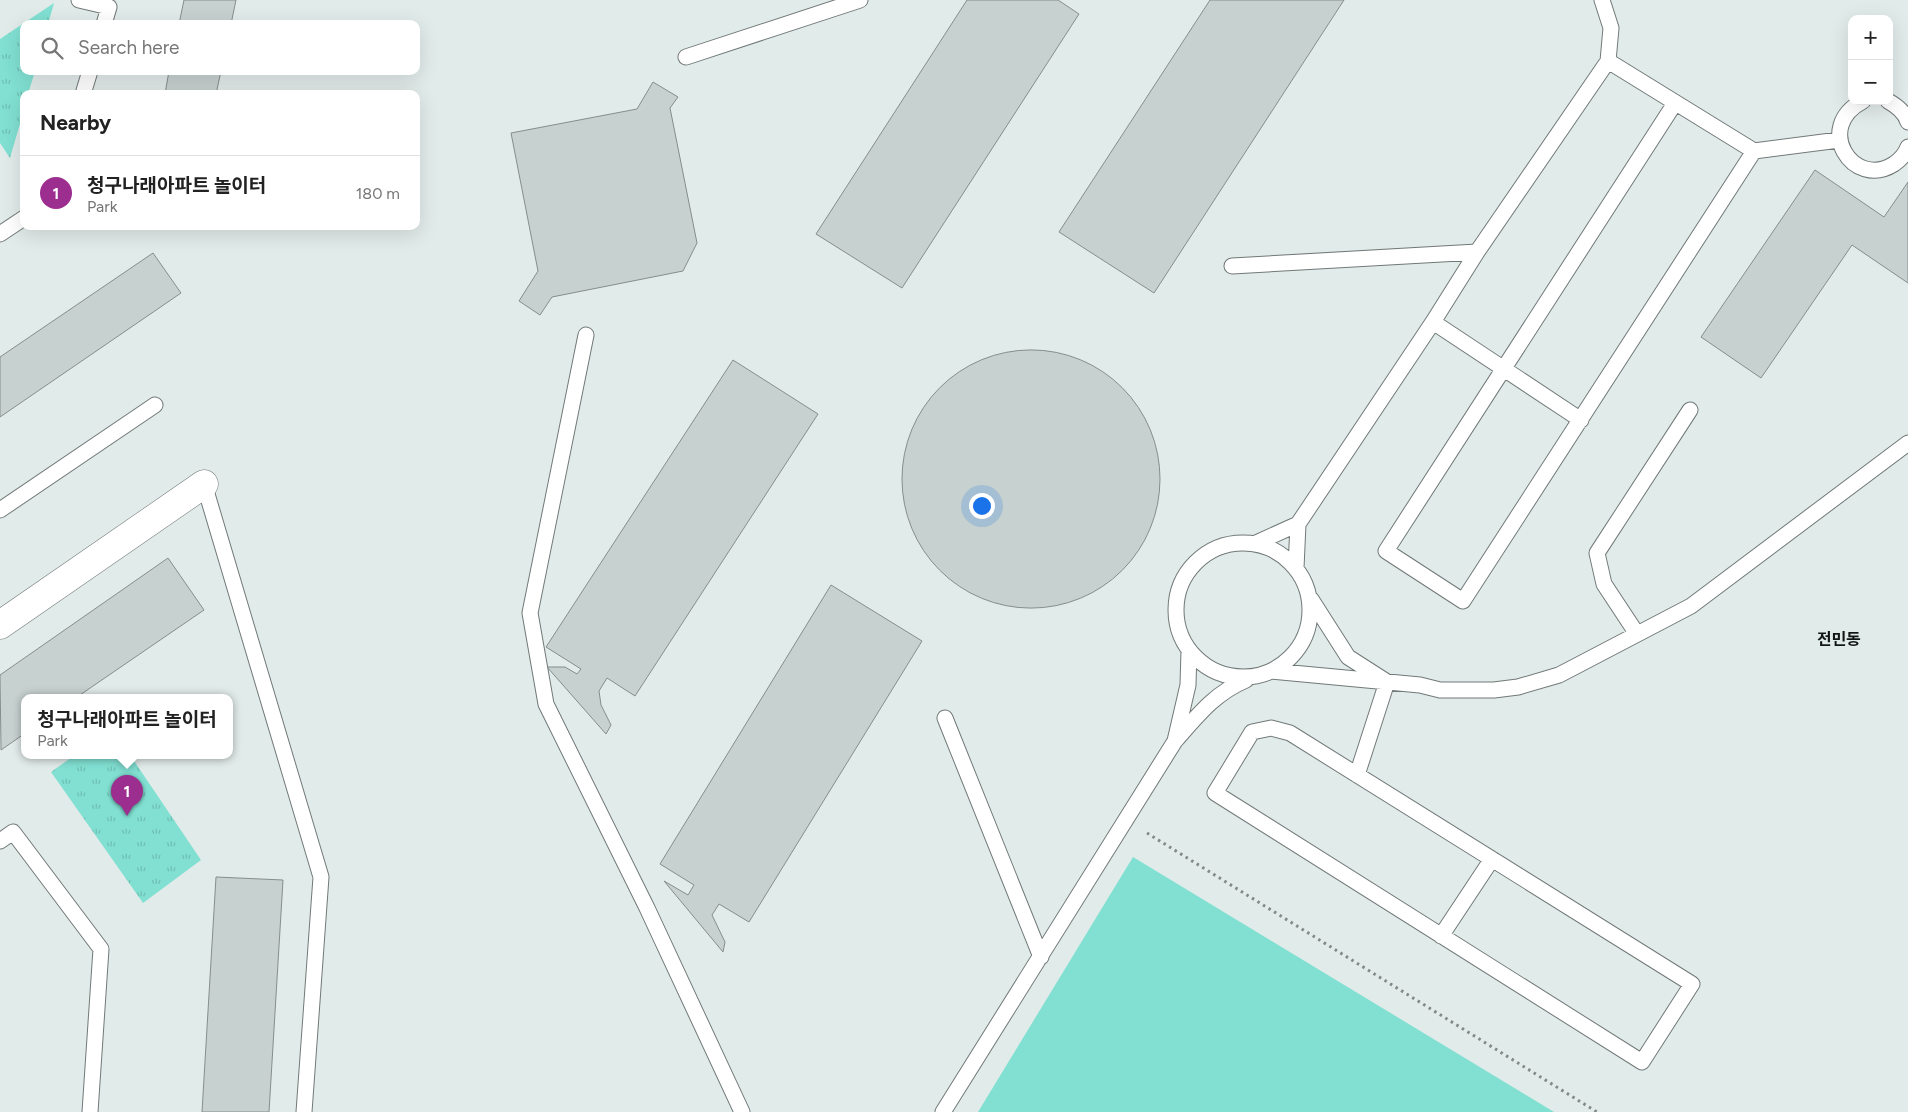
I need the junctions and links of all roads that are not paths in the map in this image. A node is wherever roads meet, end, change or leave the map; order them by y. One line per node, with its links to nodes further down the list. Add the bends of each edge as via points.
1 (79, 0): 4 (lane, via 109,7)
2 (860, 0): 5 (lane)
3 (1602, 0): 6 (lane, via 1611,28)
4 (105, 20)
5 (686, 57)
6 (1608, 61): 9 (lane); 18 (lane)
7 (89, 75): 8 (lane)
8 (84, 90)
9 (1675, 103): 15 (lane); 22 (lane)
10 (1893, 104): 12 (lane)
11 (1855, 105): 13 (lane, via 1845,116)
12 (1908, 122)
13 (1839, 140): 14 (lane, via 1849,159 1868,170 1890,166 1900,160); 15 (lane)
14 (1908, 147)
15 (1754, 151): 25 (lane)
16 (20, 220): 17 (lane)
17 (2, 229)
18 (1477, 252): 19 (lane); 20 (lane)
19 (1232, 266)
20 (1433, 322): 22 (lane); 29 (lane)
21 (586, 335): 48 (lane, via 530,613 546,704 647,908)
22 (1504, 368): 25 (lane); 25 (lane, via 1386,551 1463,601)
23 (155, 405): 28 (lane)
24 (1690, 410): 34 (lane, via 1597,553 1604,584)
25 (1581, 420)
26 (1908, 444): 34 (lane, via 1691,606)
27 (204, 484): 33 (street); 47 (lane, via 321,877)
28 (0, 510)
29 (1298, 524): 30 (lane); 31 (lane)
30 (1256, 544): 31 (lane, via 1285,556); 35 (lane, via 1240,542 1209,552 1186,574 1175,605 1180,636)
31 (1296, 568): 32 (lane)
32 (1309, 595): 36 (lane, via 1311,611 1303,641 1284,664); 38 (lane, via 1348,657)
33 (0, 625)
34 (1637, 634): 38 (lane, via 1559,674 1518,686 1456,690)
35 (1189, 650): 37 (lane, via 1200,662 1226,676); 40 (lane, via 1188,685)
36 (1271, 671): 37 (lane); 38 (lane)
37 (1256, 676): 40 (lane, via 1230,687 1210,702)
38 (1387, 682): 41 (lane)
39 (945, 718): 45 (lane)
40 (1175, 741): 45 (lane)
41 (1358, 775): 43 (lane); 44 (lane, via 1290,733 1271,728 1252,732 1214,793)
42 (0, 841): 46 (lane, via 13,832 101,949)
43 (1492, 859): 44 (lane); 44 (lane, via 1692,984 1647,1055 1642,1062)
44 (1441, 936)
45 (1041, 957): 49 (lane)
46 (90, 1112)
47 (304, 1112)
48 (742, 1112)
49 (943, 1112)

